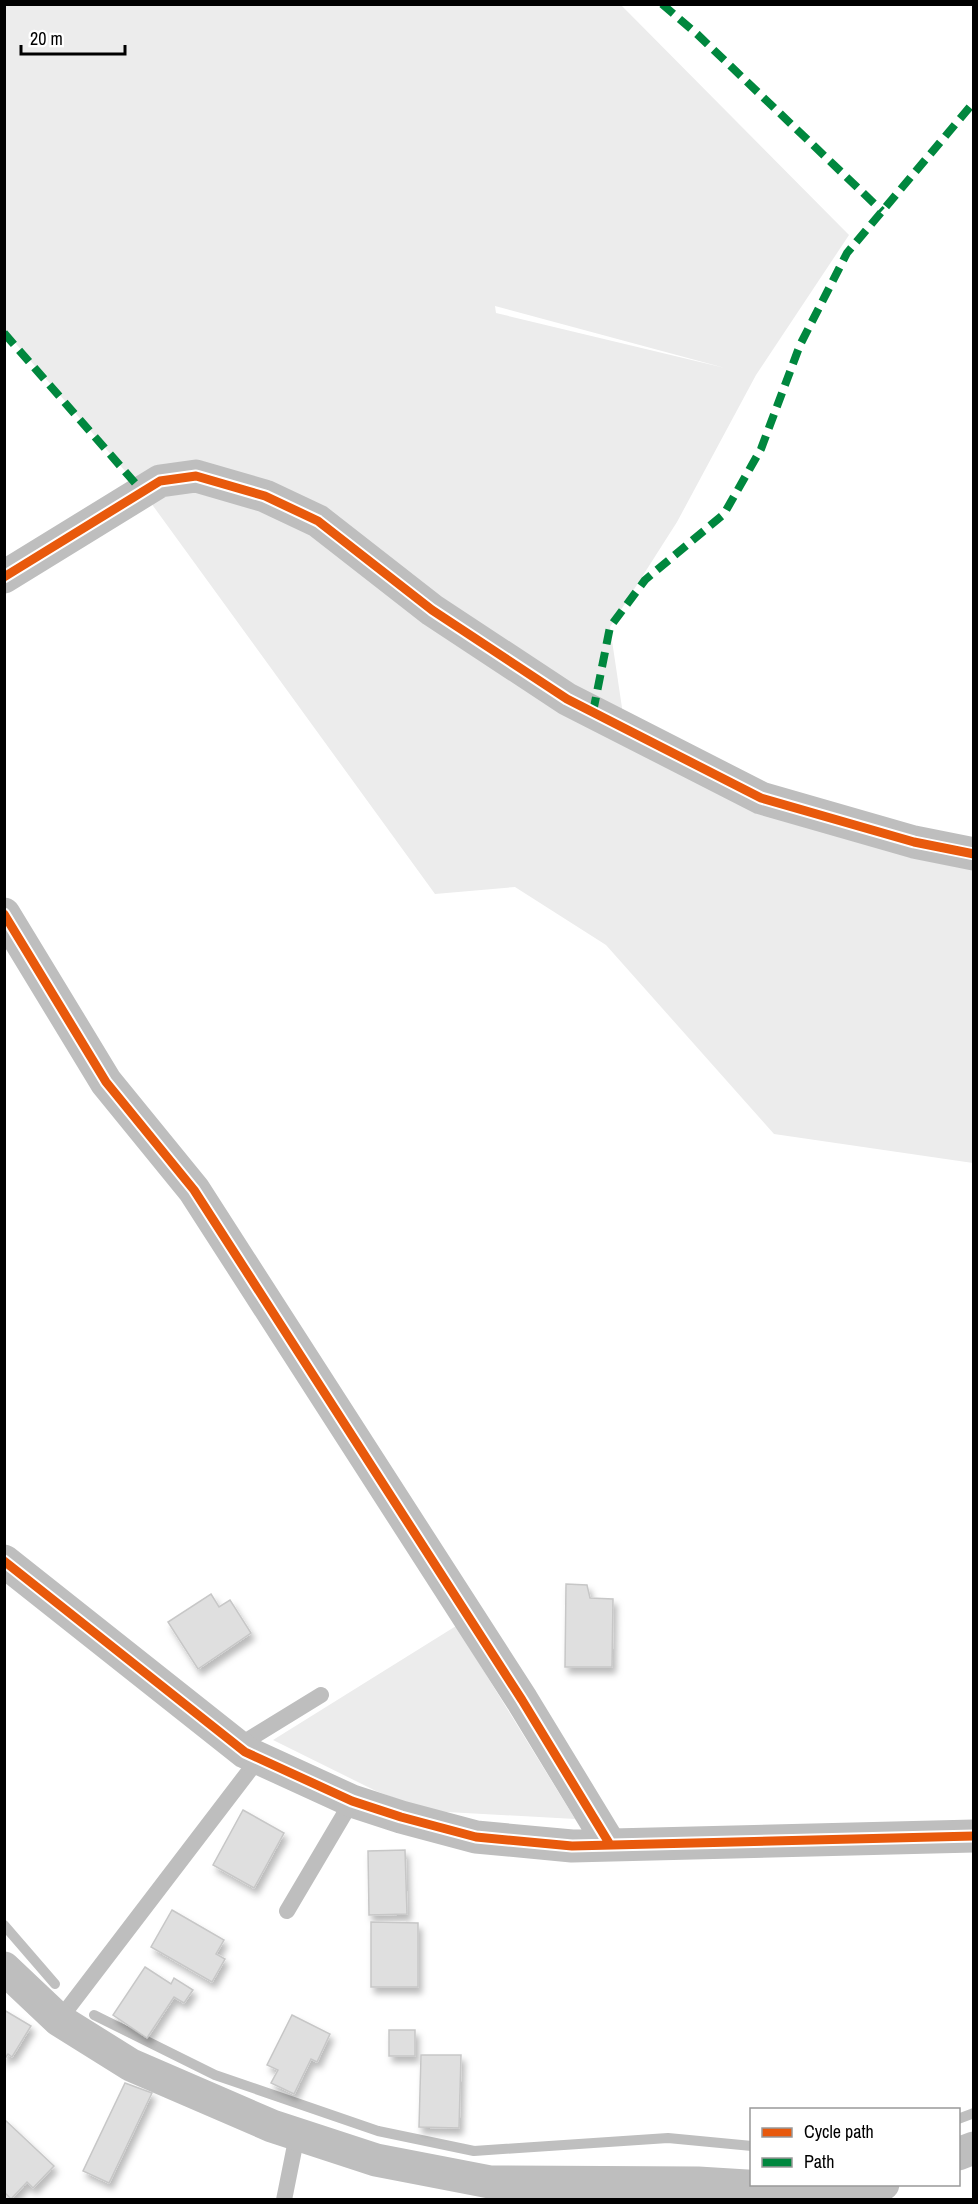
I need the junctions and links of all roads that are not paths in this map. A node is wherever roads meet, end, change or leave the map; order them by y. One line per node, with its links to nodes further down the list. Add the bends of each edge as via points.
1 (4, 577): 2 (street, via 159,481 196,476 265,496 318,521 432,610 567,699 761,798 914,842)
2 (974, 854)
3 (4, 914): 9 (street, via 106,1082 194,1190 522,1700)
4 (4, 1561): 6 (street)
5 (321, 1695): 6 (lane)
6 (248, 1752): 7 (street); 12 (lane)
7 (352, 1802): 9 (street, via 476,1837 572,1846); 10 (lane)
8 (974, 1836): 9 (street)
9 (609, 1843)
10 (287, 1911)
11 (4, 1968): 12 (street)
12 (59, 2020): 13 (street, via 131,2065)
13 (297, 2135): 14 (street, via 376,2160 490,2182); 16 (lane)
14 (695, 2191): 15 (street)
15 (868, 2192)
16 (284, 2199)

